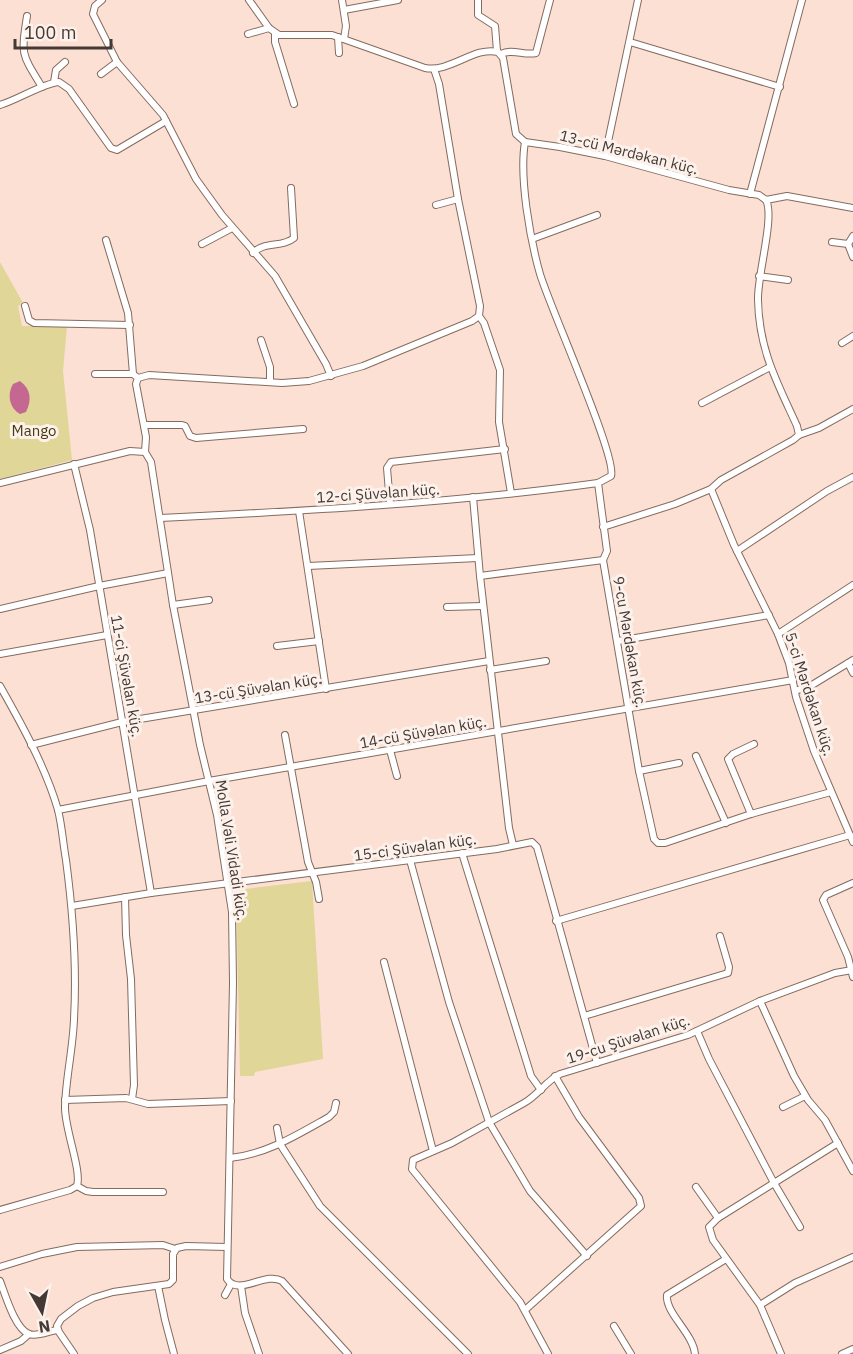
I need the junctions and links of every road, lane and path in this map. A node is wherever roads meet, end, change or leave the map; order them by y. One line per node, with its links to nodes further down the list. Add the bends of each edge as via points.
1 (102, 0): 19 (street, via 93,14)
2 (249, 0): 11 (street)
3 (342, 0): 9 (street)
4 (398, 0): 9 (street)
5 (478, 0): 16 (street, via 478,15 495,26)
6 (549, 0): 16 (street, via 536,53)
7 (638, 0): 15 (street)
8 (802, 0): 24 (street)
9 (344, 10): 14 (street, via 346,26)
10 (27, 16): 23 (street, via 22,50)
11 (269, 28): 12 (street); 13 (street)
12 (275, 33): 14 (street); 25 (street)
13 (248, 34)
14 (341, 38): 17 (street); 20 (street)
15 (630, 42): 24 (street); 29 (street)
16 (499, 52): 20 (street, via 486,52); 28 (street, via 516,134)
17 (339, 53)
18 (65, 62): 22 (street, via 56,70)
19 (117, 62): 21 (street); 27 (street)
20 (434, 69): 32 (street, via 440,84)
21 (101, 74)
22 (54, 82): 23 (street); 27 (street, via 69,89 114,150 122,149)
23 (42, 87): 26 (street)
24 (780, 87): 31 (street)
25 (294, 104)
26 (0, 105)
27 (166, 121): 37 (street, via 196,178)
28 (525, 142): 29 (street, 13-cü Mərdəkan küç.); 39 (street, via 523,161)
29 (605, 156): 31 (street, 13-cü Mərdəkan küç.)
30 (291, 188): 44 (street, via 294,238 262,246)
31 (750, 194): 33 (street, 13-cü Mərdəkan küç.)
32 (458, 199): 34 (street); 49 (street)
33 (766, 200): 35 (street, 13-cü Mərdəkan küç., via 787,196); 46 (street, via 770,211)
34 (436, 205)
35 (853, 208)
36 (597, 215): 39 (street)
37 (232, 228): 42 (street); 44 (street)
38 (853, 236): 43 (street)
39 (532, 239): 69 (street, via 548,297 613,468 611,476)
40 (106, 240): 50 (street, Molla Vəli Vidadi küç.)
41 (832, 242): 43 (street)
42 (202, 244)
43 (848, 244): 45 (street)
44 (253, 253): 57 (street, via 275,276)
45 (853, 257)
46 (759, 276): 47 (street); 54 (street, via 759,325)
47 (788, 280)
48 (25, 306): 50 (street, via 29,320 34,323)
49 (479, 316): 57 (street); 64 (street, via 500,370 498,408)
50 (130, 325): 56 (street, Molla Vəli Vidadi küç.)
51 (853, 336): 53 (street)
52 (261, 340): 58 (street, via 270,367)
53 (842, 343)
54 (770, 367): 59 (street); 63 (street)
55 (95, 374): 56 (street)
56 (135, 376): 58 (street); 61 (street, Molla Vəli Vidadi küç.)
57 (331, 376): 58 (street, via 299,383)
58 (270, 382)
59 (702, 404)
60 (853, 409): 63 (street)
61 (144, 425): 62 (street, via 182,425 196,438); 65 (street, Molla Vəli Vidadi küç.)
62 (303, 429)
63 (799, 435): 70 (street)
64 (505, 449): 71 (street); 73 (street, via 391,462 387,468)
65 (145, 452): 66 (street, via 130,451); 75 (street, Molla Vəli Vidadi küç., via 152,462)
66 (74, 464): 68 (street); 84 (street, 11-ci Şüvəlan küç.)
67 (853, 477): 77 (street)
68 (0, 483)
69 (598, 483): 71 (street, 12-ci Şüvəlan küç.); 76 (street, 9-cu Mərdəkan küç.)
70 (711, 489): 76 (street); 77 (street, 5-ci Mərdəkan küç.)
71 (511, 493): 72 (street, 12-ci Şüvəlan küç.)
72 (473, 497): 73 (street, 12-ci Şüvəlan küç.); 78 (street)
73 (390, 504): 74 (street, 12-ci Şüvəlan küç.)
74 (299, 511): 75 (street, 12-ci Şüvəlan küç.); 80 (street)
75 (160, 518): 81 (street, Molla Vəli Vidadi küç.)
76 (603, 527): 79 (street, 9-cu Mərdəkan küç.)
77 (737, 551): 90 (street, 5-ci Mərdəkan küç.)
78 (478, 558): 80 (street); 82 (street)
79 (603, 560): 82 (street); 94 (street, 9-cu Mərdəkan küç.)
80 (308, 566): 93 (street)
81 (168, 573): 84 (street); 86 (street, Molla Vəli Vidadi küç.)
82 (480, 576): 87 (street)
83 (853, 585): 91 (street)
84 (99, 586): 89 (street); 92 (street, 11-ci Şüvəlan küç.)
85 (209, 600): 86 (street)
86 (173, 605): 107 (street, Molla Vəli Vidadi küç.)
87 (483, 606): 88 (street); 97 (street)
88 (447, 607)
89 (0, 609)
90 (770, 615): 91 (street, 5-ci Mərdəkan küç.); 94 (street)
91 (778, 634): 102 (street, 5-ci Mərdəkan küç.)
92 (107, 635): 96 (street); 108 (street, 11-ci Şüvəlan küç.)
93 (319, 641): 95 (street); 104 (street)
94 (618, 641): 106 (street, 9-cu Mərdəkan küç.)
95 (277, 646)
96 (0, 654)
97 (489, 661): 100 (street); 104 (street, 13-cü Şüvəlan küç.)
98 (546, 661): 100 (street)
99 (851, 661): 101 (street); 105 (street)
100 (490, 670): 109 (street)
101 (853, 673)
102 (793, 680): 105 (street, 5-ci Mərdəkan küç.); 106 (street, 14-cü Şüvəlan küç.)
103 (0, 686): 112 (street)
104 (327, 689): 107 (street, 13-cü Şüvəlan küç.)
105 (795, 691): 120 (street, 5-ci Mərdəkan küç.)
106 (628, 708): 109 (street, 14-cü Şüvəlan küç.); 117 (street, 9-cu Mərdəkan küç.)
107 (193, 711): 108 (street, 13-cü Şüvəlan küç.); 119 (street, Molla Vəli Vidadi küç.)
108 (122, 723): 112 (street, 13-cü Şüvəlan küç.); 121 (street, 11-ci Şüvəlan küç.)
109 (498, 730): 113 (street, 14-cü Şüvəlan küç.); 127 (street)
110 (285, 735): 116 (street)
111 (754, 744): 123 (street, via 728,759)
112 (31, 745): 122 (street)
113 (390, 750): 116 (street, 14-cü Şüvəlan küç.); 118 (street)
114 (696, 756): 124 (street)
115 (679, 763): 117 (street)
116 (291, 767): 119 (street, 14-cü Şüvəlan küç.); 130 (street)
117 (639, 771): 124 (street, 9-cu Mərdəkan küç., via 658,843)
118 (397, 776)
119 (209, 781): 121 (street, 14-cü Şüvəlan küç.); 132 (street, Molla Vəli Vidadi küç.)
120 (831, 792): 123 (street, 9-cu Mərdəkan küç.); 125 (street, 5-ci Mərdəkan küç.)
121 (136, 795): 122 (street, 14-cü Şüvəlan küç.); 133 (street, 11-ci Şüvəlan küç.)
122 (58, 810): 136 (street)
123 (751, 814): 124 (street, 9-cu Mərdəkan küç.)
124 (726, 823)
125 (849, 836): 126 (street, 5-ci Mərdəkan küç.); 137 (street)
126 (853, 842)
127 (513, 845): 128 (street, 15-ci Şüvəlan küç.); 137 (street, 15-ci Şüvəlan küç., via 535,844)
128 (462, 853): 129 (street, 15-ci Şüvəlan küç.); 146 (street, via 531,1076)
129 (410, 860): 130 (street, 15-ci Şüvəlan küç.); 153 (street, via 449,1002)
130 (312, 873): 132 (street, 15-ci Şüvəlan küç.); 135 (street)
131 (853, 883): 140 (street, via 823,900)
132 (228, 884): 133 (street, 15-ci Şüvəlan küç.); 150 (street, Molla Vəli Vidadi küç., via 233,935)
133 (151, 893): 134 (street, 15-ci Şüvəlan küç.)
134 (125, 897): 136 (street, 15-ci Şüvəlan küç.); 148 (street, via 132,979)
135 (319, 899)
136 (72, 906): 149 (street, via 74,1019)
137 (556, 921): 142 (street, 15-ci Şüvəlan küç.)
138 (720, 936): 142 (street, via 729,967 724,975)
139 (384, 962): 157 (street)
140 (852, 973): 141 (street, 19-cu Şüvəlan küç., via 835,973)
141 (760, 1001): 143 (street, 19-cu Şüvəlan küç.); 147 (street)
142 (584, 1016): 144 (street, 15-ci Şüvəlan küç.)
143 (697, 1031): 144 (street, 19-cu Şüvəlan küç.); 160 (street)
144 (597, 1063): 145 (street, 19-cu Şüvəlan küç.)
145 (555, 1076): 146 (street, 19-cu Şüvəlan küç.); 169 (street, via 579,1117 641,1203 639,1210)
146 (541, 1090): 153 (street, 19-cu Şüvəlan küç.)
147 (805, 1096): 152 (street); 155 (street)
148 (132, 1099): 149 (street); 150 (street, via 148,1104)
149 (65, 1100): 161 (street, via 66,1124 79,1178)
150 (231, 1101): 158 (street, Molla Vəli Vidadi küç.)
151 (336, 1103): 156 (street, via 329,1117)
152 (783, 1107)
153 (489, 1122): 157 (street, 19-cu Şüvəlan küç.); 169 (street, via 530,1191)
154 (277, 1128): 156 (street)
155 (838, 1143): 159 (street); 160 (street)
156 (280, 1144): 158 (street); 189 (street, via 320,1206)
157 (433, 1151): 179 (street, 19-cu Şüvəlan küç., via 413,1160 412,1169)
158 (230, 1158): 167 (street, Molla Vəli Vidadi küç.)
159 (853, 1171)
160 (774, 1183): 165 (street); 166 (street)
161 (77, 1186): 163 (street, via 93,1192); 164 (street)
162 (696, 1187): 165 (street)
163 (163, 1192)
164 (0, 1210)
165 (718, 1218): 171 (street, via 709,1231)
166 (800, 1227)
167 (227, 1247): 168 (street); 174 (street, Molla Vəli Vidadi küç., via 226,1275)
168 (175, 1249): 172 (street, via 163,1245 77,1246); 175 (street, via 173,1280)
169 (587, 1256): 179 (street)
170 (853, 1257): 178 (street, via 795,1283)
171 (726, 1259): 178 (street); 192 (street, via 667,1295 668,1304 692,1341)
172 (0, 1267)
173 (0, 1281): 182 (street, via 18,1323)
174 (231, 1284): 176 (street); 177 (street)
175 (158, 1286): 181 (street, via 93,1298 64,1316); 186 (street)
176 (241, 1286): 187 (street); 188 (street, via 273,1278 282,1281)
177 (225, 1295)
178 (760, 1305): 193 (street)
179 (525, 1310): 190 (street, 19-cu Şüvəlan küç.)
180 (614, 1326): 191 (street)
181 (57, 1329): 182 (street); 185 (street)
182 (29, 1334): 184 (street)
183 (853, 1349): 194 (street)
184 (0, 1350)
185 (74, 1354)
186 (174, 1354)
187 (259, 1354)
188 (348, 1354)
189 (468, 1354)
190 (548, 1354)
191 (631, 1354)
192 (694, 1354)
193 (781, 1354)
194 (842, 1354)

